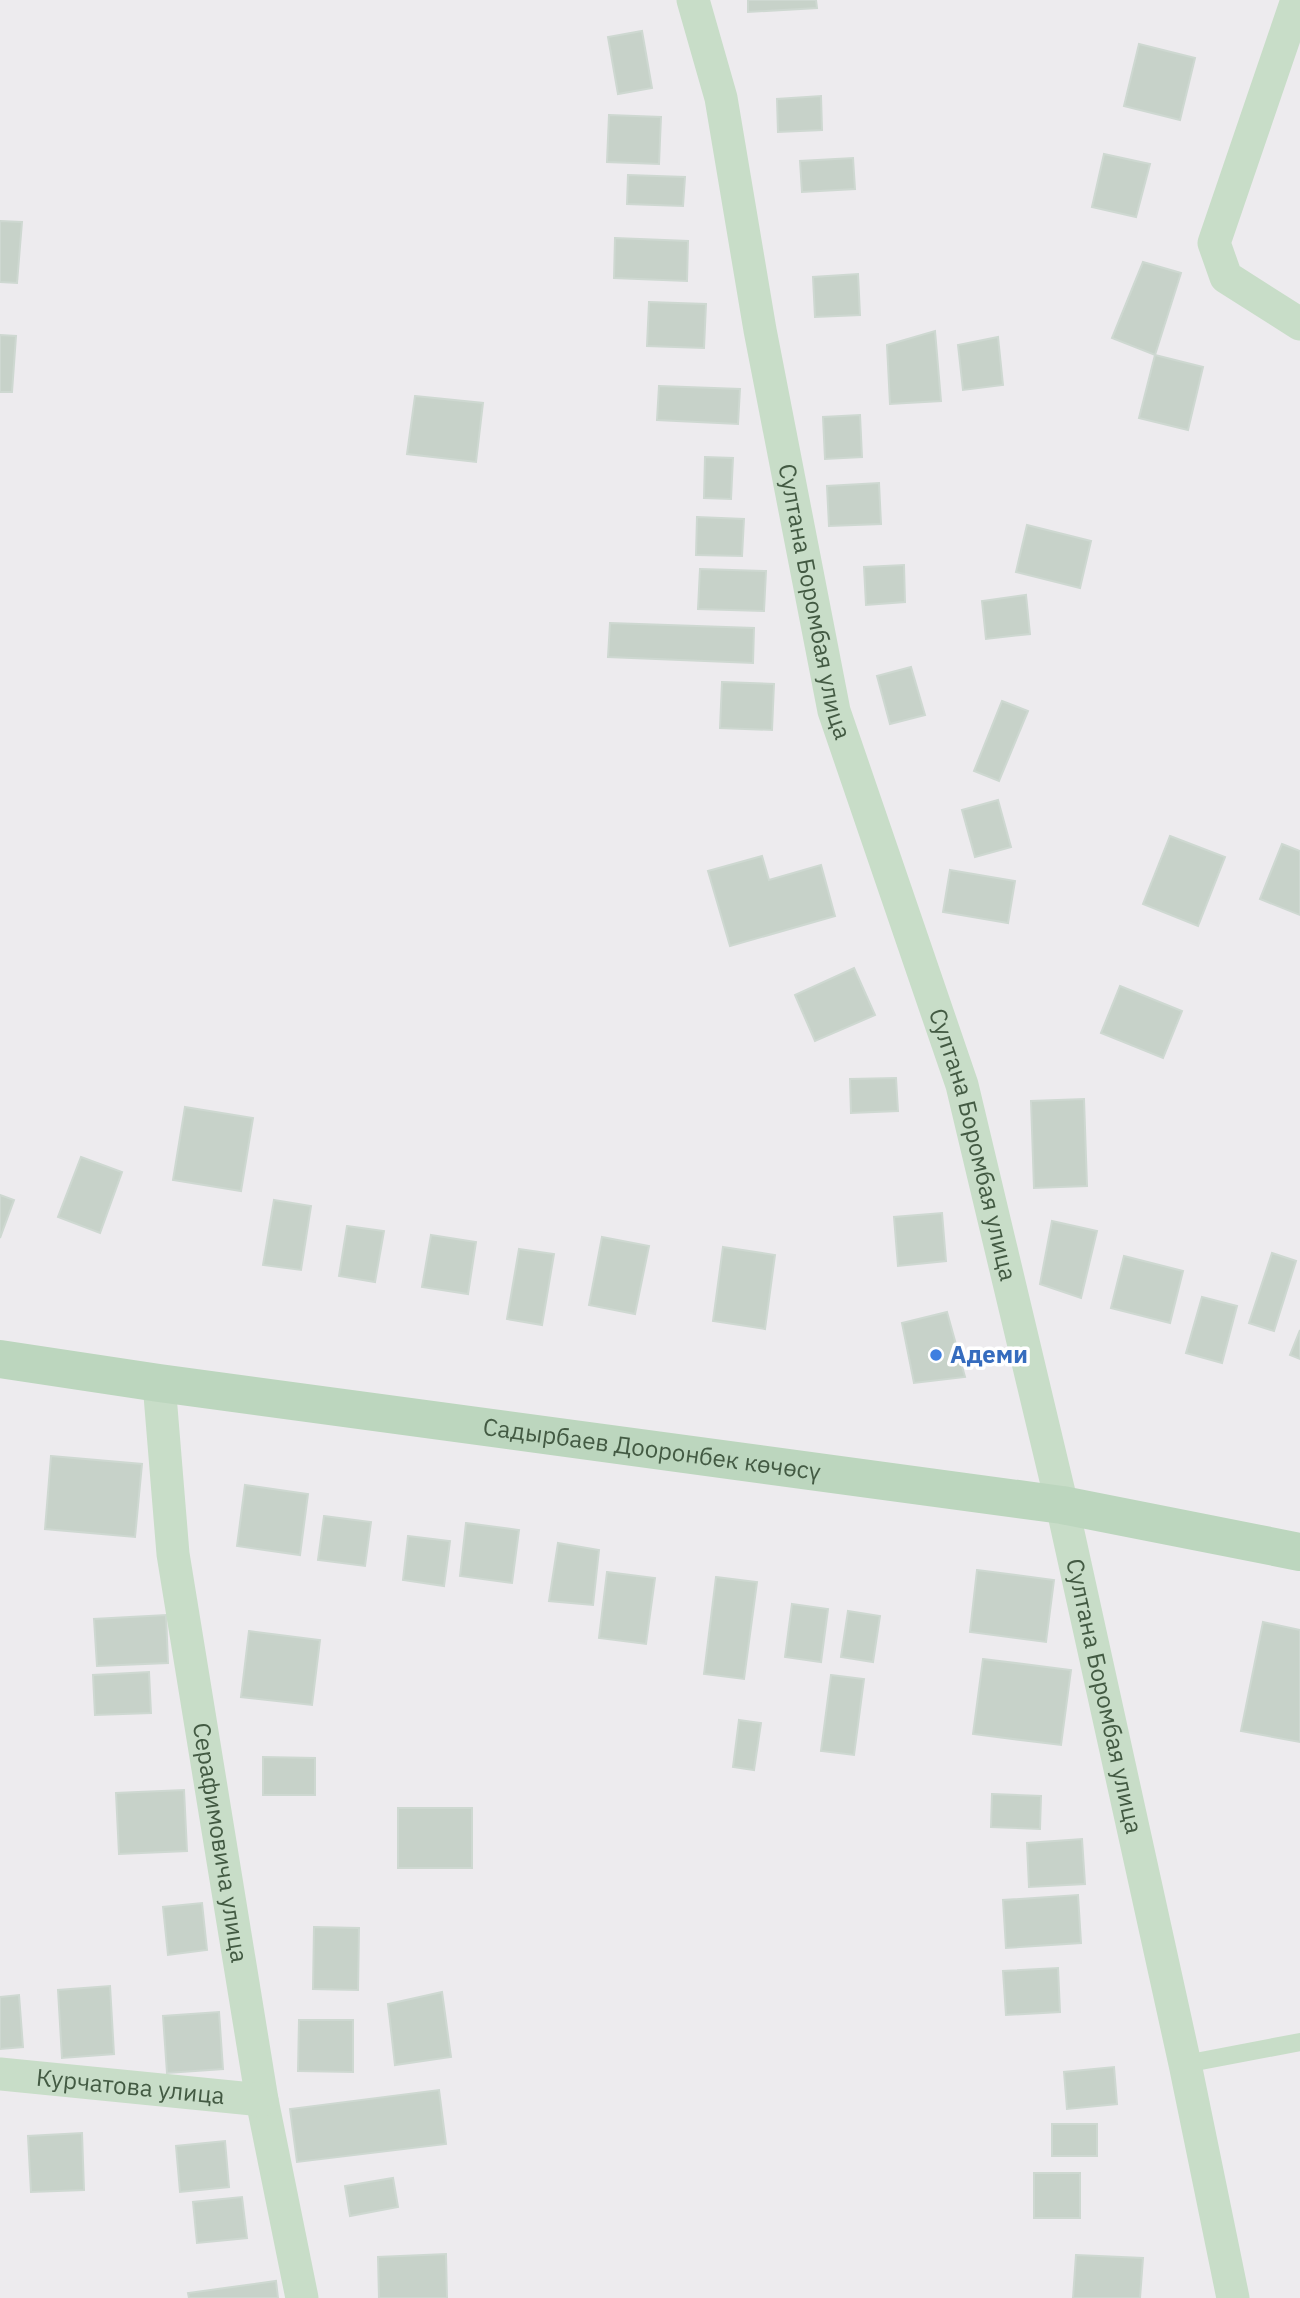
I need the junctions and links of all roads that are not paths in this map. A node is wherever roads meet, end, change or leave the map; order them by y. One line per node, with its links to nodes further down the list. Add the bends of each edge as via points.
1 (693, 0): 6 (street, Султана Боромбая улица, via 721,98 760,330 834,711 962,1085)
2 (1297, 0): 3 (street, via 1214,243 1226,277)
3 (1300, 324)
4 (0, 1359): 5 (main road, Садырбаев Дооронбек көчөсү)
5 (159, 1383): 6 (main road, Садырбаев Дооронбек көчөсү); 11 (street, Серафимовича улица, via 173,1554)
6 (1062, 1505): 7 (main road, Садырбаев Дооронбек көчөсү); 9 (street, Султана Боромбая улица)
7 (1300, 1552)
8 (1300, 2042): 9 (lane)
9 (1185, 2064): 13 (street, Султана Боромбая улица)
10 (0, 2074): 11 (street, Курчатова улица)
11 (262, 2100): 12 (street, Серафимовича улица)
12 (302, 2298)
13 (1233, 2298)

